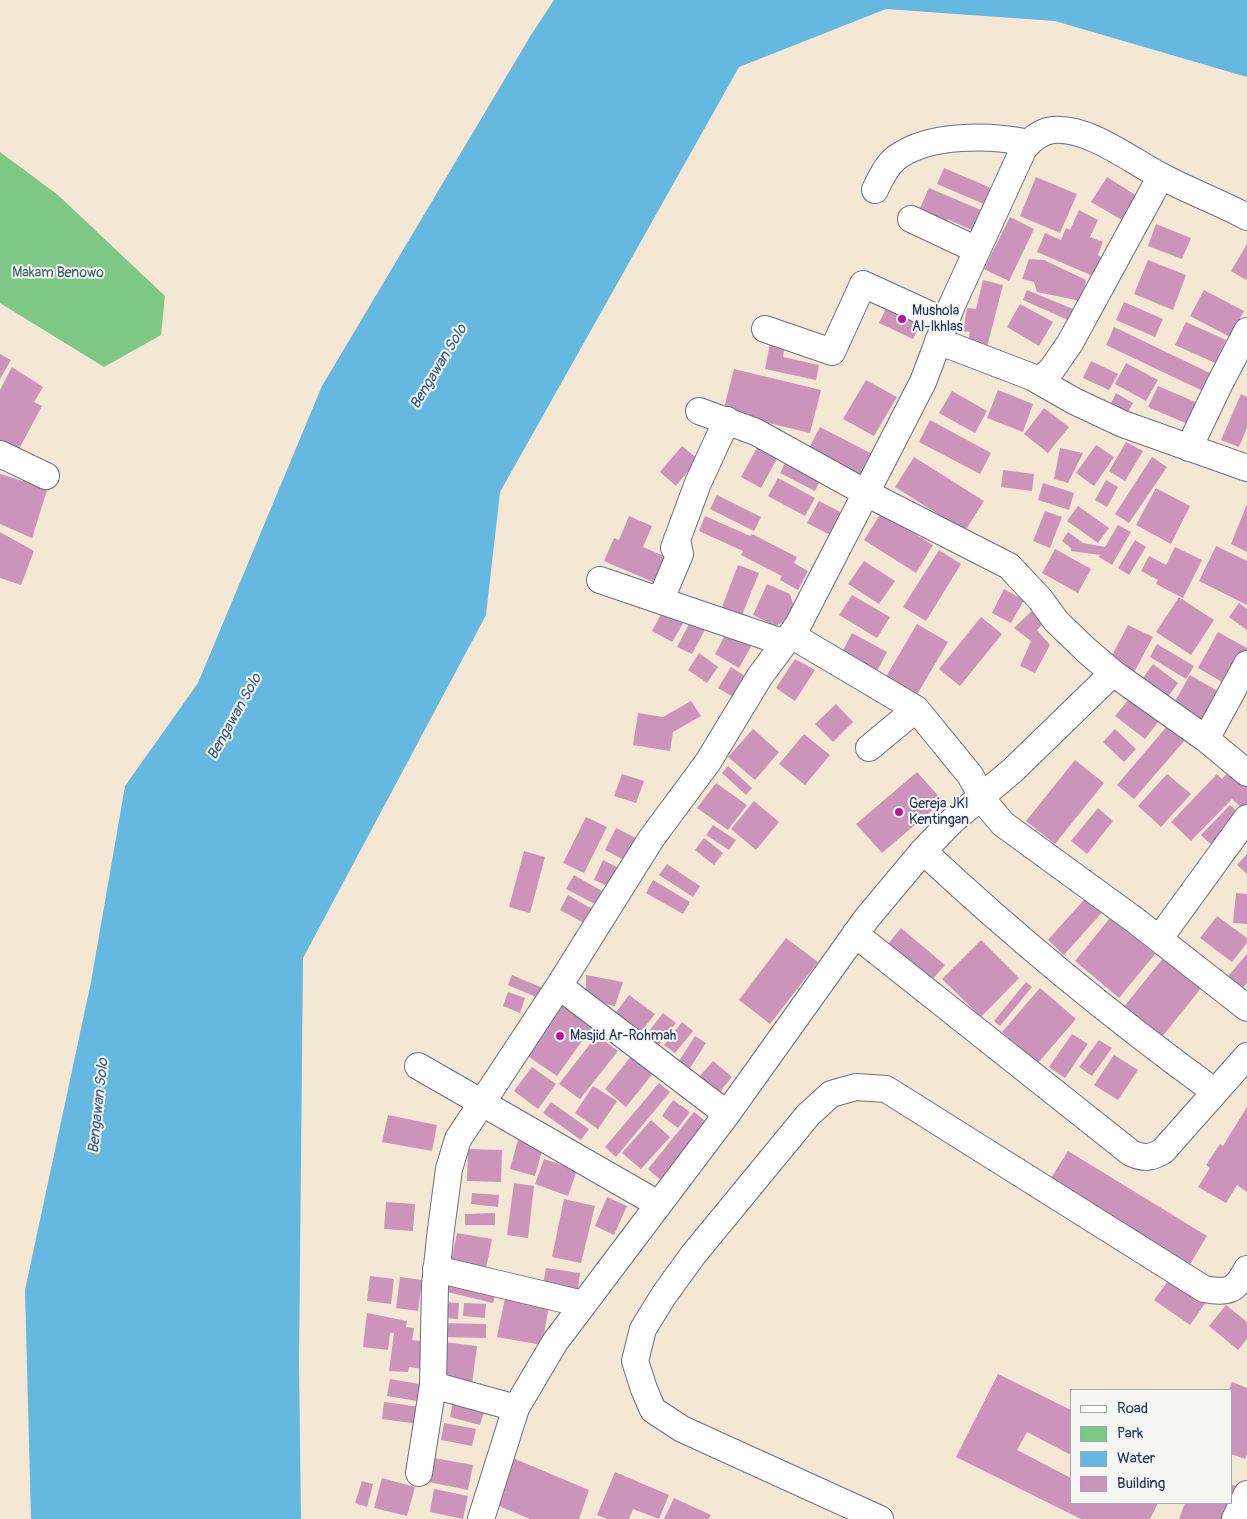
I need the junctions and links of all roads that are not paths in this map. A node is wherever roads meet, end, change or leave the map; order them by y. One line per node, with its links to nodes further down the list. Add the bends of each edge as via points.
1 (1029, 143): 2 (street, via 1051,130 1078,134 1098,141); 3 (street, via 990,137 960,138 910,150 895,159); 6 (street)
2 (1161, 176): 4 (street); 10 (street, via 1070,344)
3 (875, 190)
4 (1247, 217)
5 (910, 219): 6 (street)
6 (977, 250): 8 (street)
7 (765, 329): 8 (street, via 832,352 863,284)
8 (942, 331): 10 (street); 17 (street, via 923,382)
9 (1247, 331): 13 (street)
10 (1040, 380): 13 (street, via 1095,412)
11 (699, 411): 12 (street)
12 (727, 420): 17 (street, via 756,432); 19 (street, via 698,482 676,544 680,554)
13 (1189, 448): 15 (street)
14 (0, 454): 16 (street)
15 (1247, 468)
16 (46, 476)
17 (866, 493): 20 (street); 22 (street, via 1009,566 1069,634)
18 (600, 580): 19 (street)
19 (662, 599): 20 (street)
20 (788, 639): 23 (street); 32 (street, via 760,676 708,762 651,840)
21 (1247, 664): 24 (street)
22 (1113, 673): 24 (street); 27 (street)
23 (916, 709): 25 (street); 27 (street, via 970,775)
24 (1206, 739): 26 (street)
25 (869, 748)
26 (1247, 773)
27 (982, 798): 29 (street, via 952,821); 31 (street, via 1003,824)
28 (1247, 818): 31 (street)
29 (923, 851): 30 (street); 36 (street, via 1015,936 1116,1018)
30 (855, 934): 36 (street, via 1140,1157 1148,1158 1163,1151); 38 (street)
31 (1159, 939): 33 (street)
32 (559, 986): 37 (street); 38 (street)
33 (1247, 1008)
34 (1247, 1056): 36 (street)
35 (418, 1066): 37 (street)
36 (1214, 1091)
37 (482, 1101): 39 (street); 40 (street, via 453,1150)
38 (727, 1114): 39 (street)
39 (658, 1204): 42 (street)
40 (436, 1269): 42 (street); 43 (street)
41 (1247, 1270): 48 (street, via 1240,1284 1224,1292 1204,1289 886,1089 856,1087 831,1094 808,1115 693,1255 643,1329 635,1361 653,1410 660,1415 682,1429)
42 (583, 1304): 44 (street, via 555,1342)
43 (433, 1385): 44 (street); 45 (street)
44 (516, 1408): 47 (street)
45 (418, 1473)
46 (1247, 1494): 49 (street)
47 (481, 1519)
48 (880, 1519)
49 (1235, 1519)

